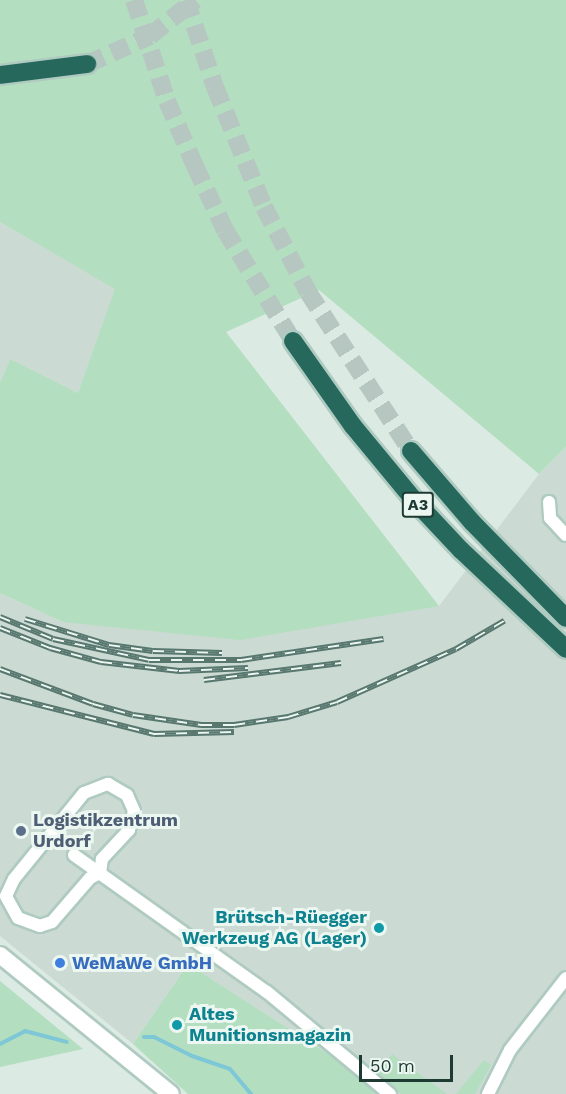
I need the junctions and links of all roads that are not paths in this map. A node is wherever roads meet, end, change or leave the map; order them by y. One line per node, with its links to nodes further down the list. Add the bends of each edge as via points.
1 (87, 64): 2 (highway)
2 (0, 75)
3 (293, 341): 8 (highway, A3, via 353,426 414,500)
4 (411, 451): 7 (highway, A3, via 472,522)
5 (549, 502): 6 (street, via 550,518)
6 (566, 535)
7 (566, 618)
8 (566, 649)
9 (75, 855): 10 (street)
10 (100, 873): 10 (street, via 102,859 133,821 132,802 119,787 98,785 84,793 14,879 6,896 18,918 40,926 51,922 90,878); 14 (street, via 267,992)
11 (0, 955): 13 (main road)
12 (566, 978): 15 (street, via 524,1029)
13 (171, 1094)
14 (390, 1094)
15 (488, 1094)

